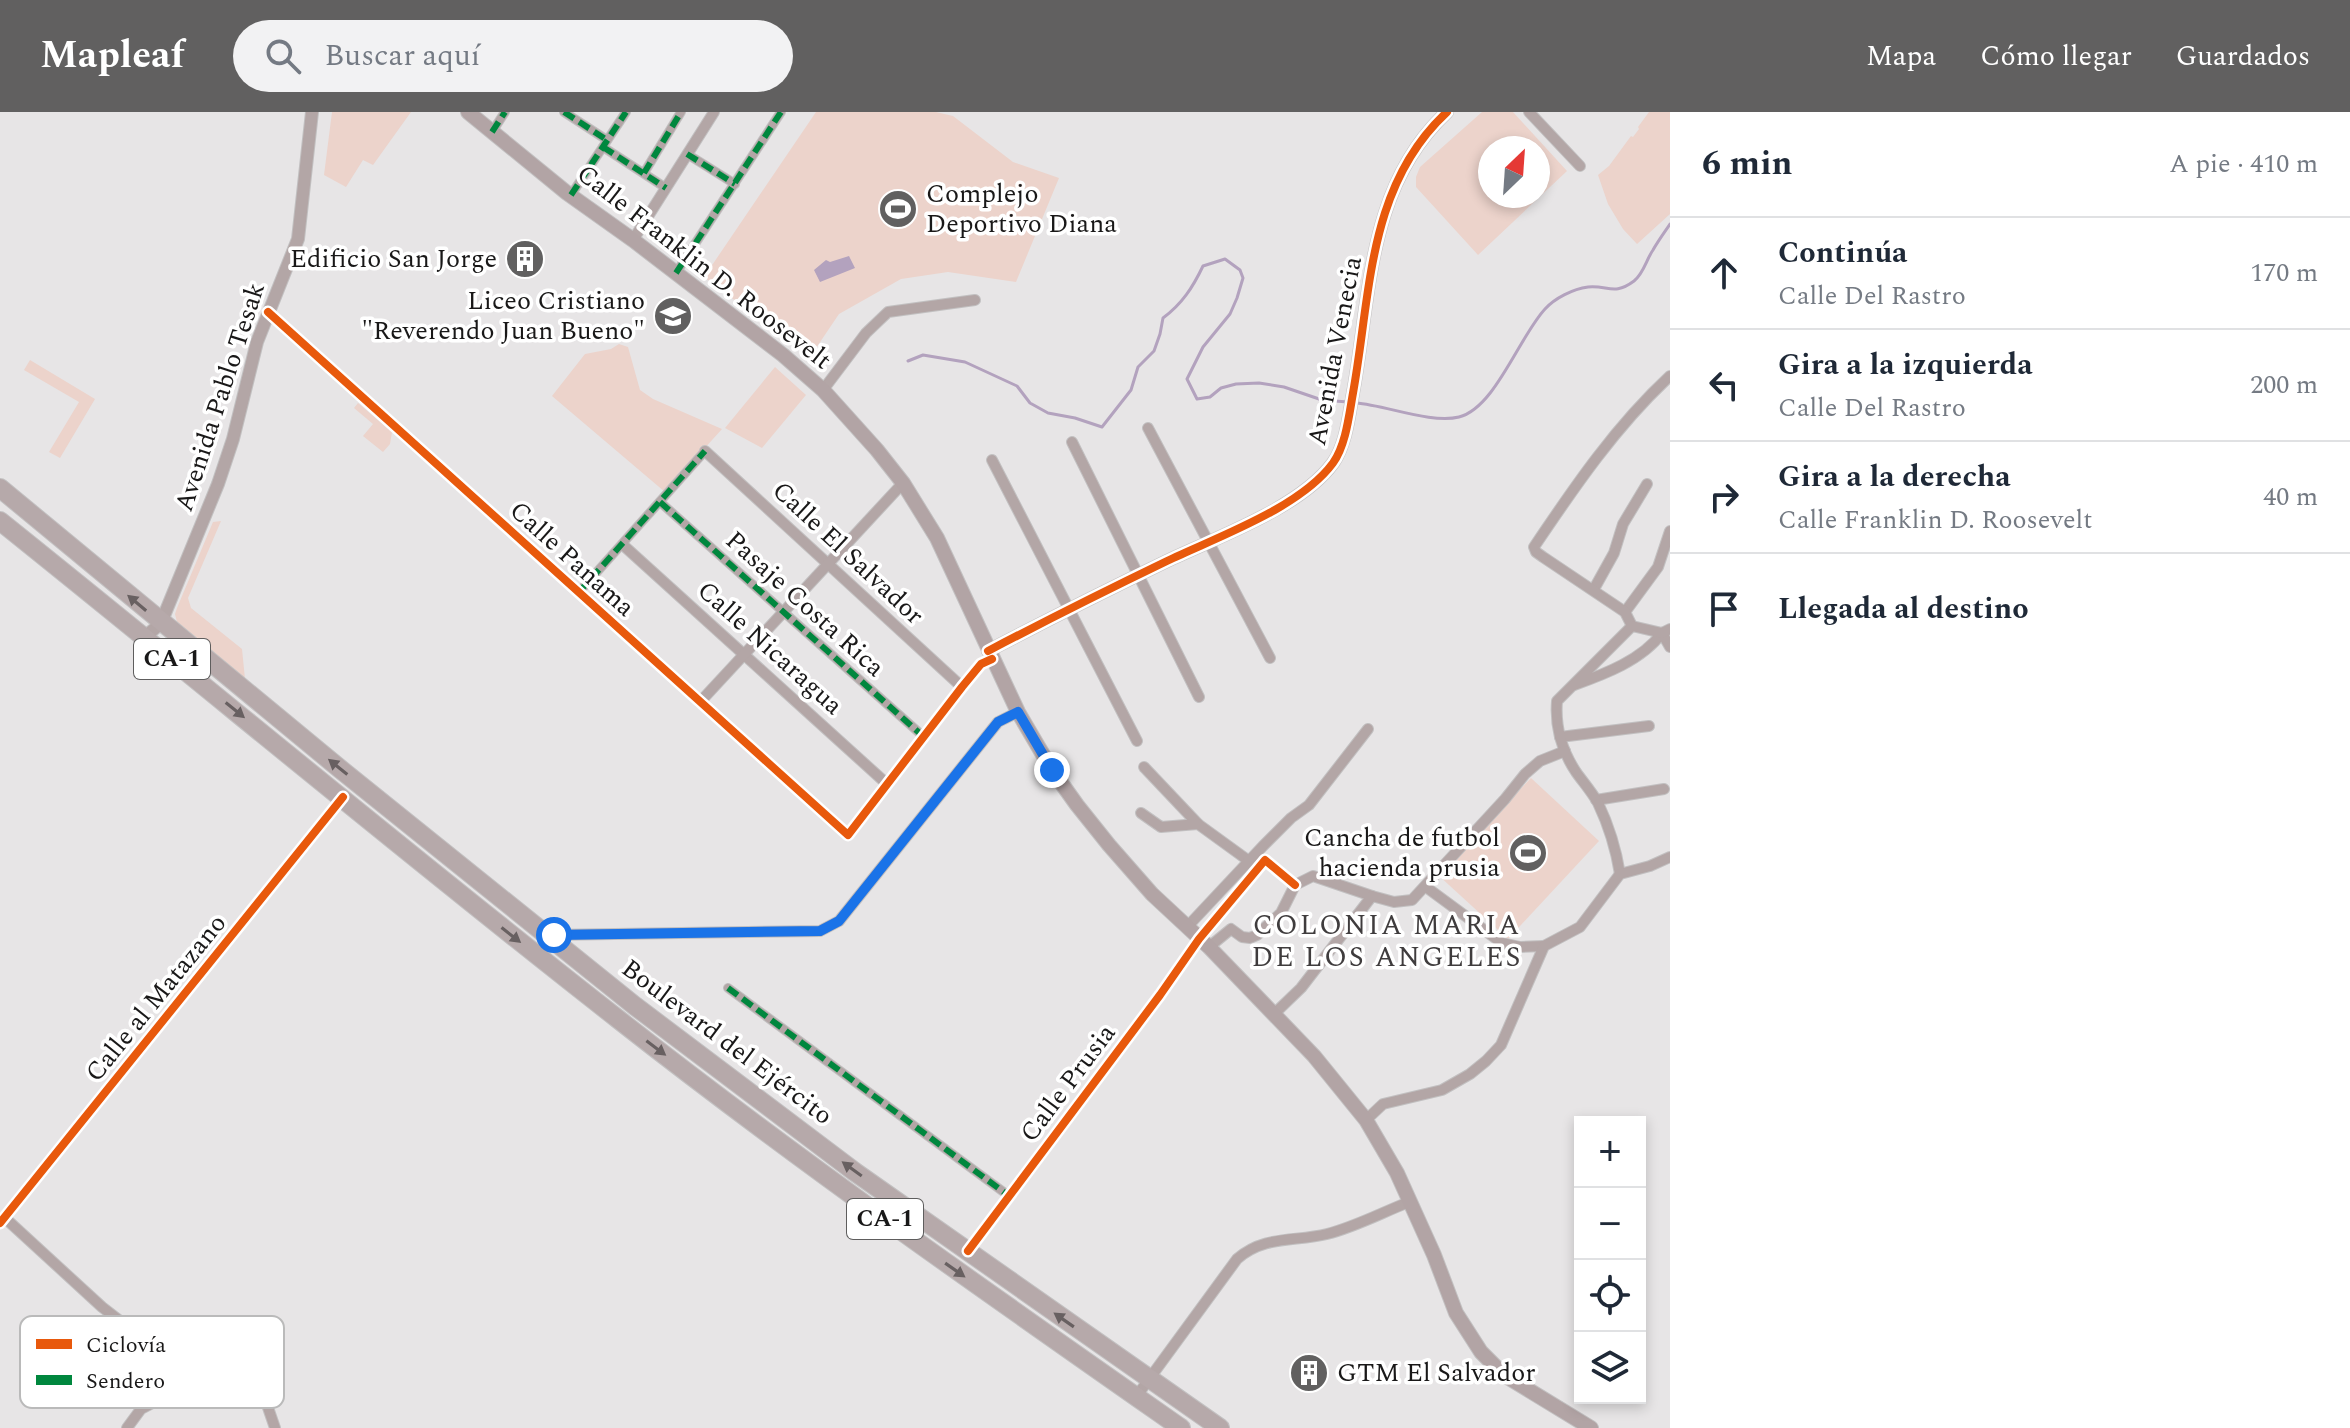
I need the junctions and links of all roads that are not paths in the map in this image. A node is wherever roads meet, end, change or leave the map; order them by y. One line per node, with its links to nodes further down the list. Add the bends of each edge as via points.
1 (312, 112): 22 (street, Avenida Pablo Tesak, via 298,239)
2 (468, 112): 11 (main road, Calle Franklin D. Roosevelt)
3 (505, 112): 11 (street)
4 (564, 112): 12 (street)
5 (626, 112): 12 (street)
6 (681, 112): 15 (street)
7 (714, 112): 13 (street)
8 (781, 112): 16 (street)
9 (1447, 112): 37 (street, Avenida Venecia, via 1415,146 1377,240 1340,451 1322,476 1263,517)
10 (1529, 112): 14 (street)
11 (492, 132): 18 (main road, Calle Franklin D. Roosevelt)
12 (605, 143): 15 (street); 18 (street)
13 (687, 154): 16 (street); 17 (street)
14 (1580, 166)
15 (644, 173): 17 (street)
16 (735, 184): 20 (street)
17 (666, 188): 19 (street)
18 (571, 195): 19 (main road, Calle Franklin D. Roosevelt)
19 (633, 240): 20 (main road, Calle Franklin D. Roosevelt)
20 (676, 273): 24 (main road, Calle Franklin D. Roosevelt)
21 (975, 300): 24 (street, via 888,312)
22 (268, 312): 42 (street, Calle Panama); 46 (street, Avenida Pablo Tesak, via 218,484)
23 (1670, 376): 41 (street, via 1621,426 1534,547)
24 (823, 390): 29 (main road, Calle Franklin D. Roosevelt)
25 (1148, 428): 37 (street)
26 (1072, 442): 40 (street)
27 (705, 451): 32 (street); 39 (street, Calle El Salvador)
28 (992, 460): 43 (street)
29 (903, 483): 39 (street); 52 (main road, Calle Franklin D. Roosevelt, via 937,538)
30 (1647, 484): 41 (street)
31 (6, 493): 33 (highway, Boulevard del Ejército / CA-1); 34 (highway, via 14,512)
32 (660, 502): 38 (street); 44 (street, Pasaje Costa Rica)
33 (34, 517): 36 (highway, via 18,517); 46 (highway, Boulevard del Ejército / CA-1, one-way to 33)
34 (0, 518): 36 (highway, Boulevard del Ejército / CA-1)
35 (1670, 531): 45 (street, via 1658,567)
36 (19, 535): 49 (highway, Boulevard del Ejército / CA-1)
37 (1208, 541): 40 (street, Avenida Venecia); 53 (street)
38 (623, 545): 42 (street); 51 (street, Calle Nicaragua)
39 (828, 565): 44 (street); 54 (street, Calle El Salvador)
40 (1138, 575): 43 (street, Avenida Venecia); 56 (street)
41 (1594, 589): 45 (street)
42 (579, 592): 57 (street, Calle Panama)
43 (1068, 608): 52 (street, Avenida Venecia); 63 (street)
44 (784, 612): 51 (street); 61 (street, Pasaje Costa Rica)
45 (1625, 612): 47 (street)
46 (161, 623): 49 (street, Avenida Pablo Tesak); 78 (highway, Boulevard del Ejército / CA-1, one-way to 46)
47 (1632, 626): 48 (street); 55 (street)
48 (1666, 631): 50 (street); 55 (street, via 1626,662)
49 (145, 637): 68 (highway, Boulevard del Ejército / CA-1, one-way to 68)
50 (1670, 647)
51 (745, 654): 57 (street); 66 (street, Calle Nicaragua)
52 (990, 655): 54 (street); 58 (main road, Calle Franklin D. Roosevelt)
53 (1270, 658)
54 (962, 687): 61 (street)
55 (1568, 687): 62 (street, via 1557,701)
56 (1199, 697)
57 (700, 702): 66 (street, Calle Panama, via 848,835)
58 (1018, 712): 80 (main road, Calle Franklin D. Roosevelt, via 1052,770 1109,845); 82 (street, via 998,722 839,921 820,931)
59 (1649, 726): 62 (street)
60 (1368, 729): 73 (street, via 1309,805)
61 (924, 737): 66 (street)
62 (1560, 737): 64 (street)
63 (1137, 741)
64 (1565, 751): 69 (street); 76 (street, via 1525,774)
65 (1144, 767): 71 (street)
66 (887, 784)
67 (1664, 789): 69 (street)
68 (343, 797): 78 (highway, via 363,797 491,902); 87 (highway, Boulevard del Ejército / CA-1, one-way to 87); 94 (street, Calle al Matazano)
69 (1596, 800): 74 (street, via 1615,844)
70 (1141, 813): 71 (street, via 1161,827)
71 (1198, 824): 73 (street)
72 (1670, 857): 74 (street)
73 (1249, 861): 80 (street)
74 (1620, 874): 84 (street, via 1580,927)
75 (1295, 885): 77 (street, via 1313,876); 79 (street, via 1265,860); 81 (street, via 1281,913 1257,935 1242,937)
76 (1426, 887): 77 (street, via 1406,902); 84 (street, via 1502,943)
77 (1372, 896): 89 (street, via 1301,988)
78 (516, 912): 82 (highway, Boulevard del Ejército / CA-1)
79 (1217, 917): 81 (street); 83 (street)
80 (1187, 927): 83 (main road, Calle Franklin D. Roosevelt)
81 (1231, 929): 83 (street)
82 (545, 935): 85 (highway, Boulevard del Ejército / CA-1)
83 (1204, 943): 89 (main road, Calle Franklin D. Roosevelt); 92 (street, Calle Prusia)
84 (1544, 946): 91 (street, via 1501,1045 1486,1061 1442,1090 1383,1104)
85 (609, 986): 87 (highway, via 609,1003); 88 (highway, Boulevard del Ejército / CA-1)
86 (728, 988): 92 (street)
87 (595, 1000): 90 (highway, Boulevard del Ejército / CA-1)
88 (635, 1006): 90 (highway, via 620,1010); 95 (highway, Boulevard del Ejército / CA-1, one-way to 88)
89 (1274, 1014): 91 (main road, Calle Franklin D. Roosevelt)
90 (622, 1022): 98 (highway, Boulevard del Ejército / CA-1, one-way to 98, via 910,1238)
91 (1366, 1120): 93 (main road, Calle Franklin D. Roosevelt)
92 (1009, 1196): 95 (street, Calle Prusia)
93 (1409, 1202): 99 (street, via 1326,1234 1246,1250); 107 (main road, Calle Franklin D. Roosevelt, via 1456,1313 1481,1352 1504,1375)
94 (2, 1220): 96 (street)
95 (968, 1251): 97 (highway, Boulevard del Ejército / CA-1, one-way to 95)
96 (114, 1316)
97 (1109, 1351): 98 (highway, via 1109,1368); 99 (highway, Boulevard del Ejército / CA-1)
98 (1096, 1368): 100 (highway, Boulevard del Ejército / CA-1)
99 (1156, 1384): 100 (highway); 106 (highway, Boulevard del Ejército / CA-1)
100 (1144, 1402): 105 (highway, Boulevard del Ejército / CA-1)
101 (143, 1408): 103 (street)
102 (268, 1408): 104 (street)
103 (127, 1428)
104 (275, 1428)
105 (1181, 1428)
106 (1220, 1428)
107 (1591, 1428)

